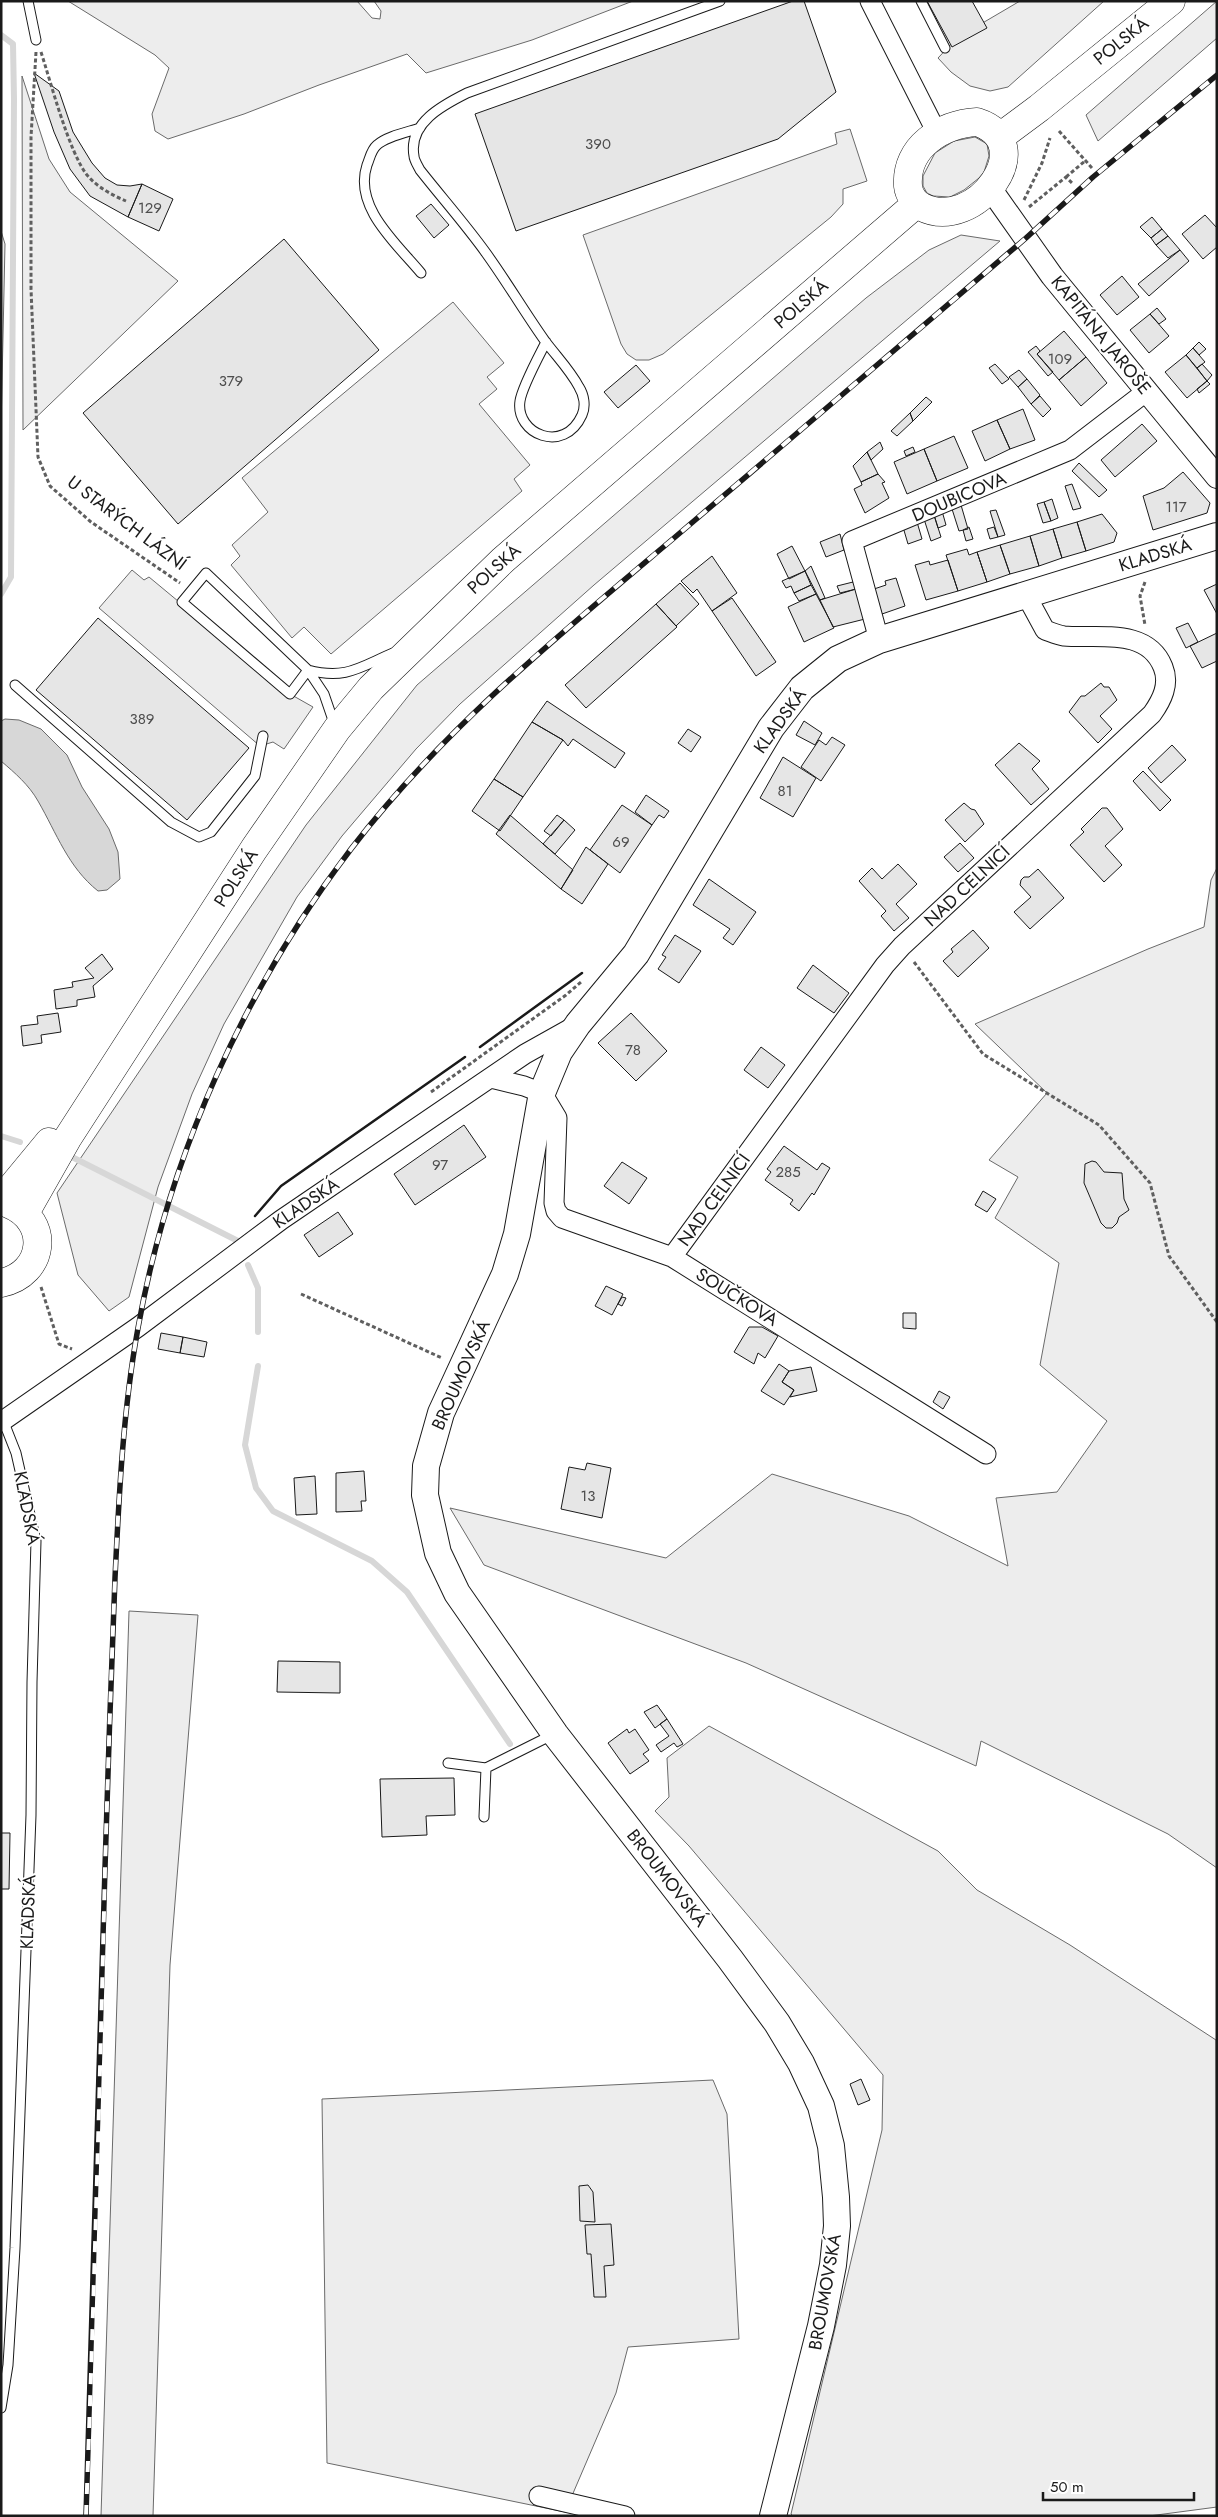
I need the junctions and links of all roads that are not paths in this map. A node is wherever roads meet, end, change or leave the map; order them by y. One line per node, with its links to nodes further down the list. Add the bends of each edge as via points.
1 (28, 1): 6 (lane)
2 (720, 1): 8 (lane, via 466,93 446,103)
3 (870, 1): 9 (street)
4 (920, 1): 7 (lane)
5 (1171, 1): 10 (main road, POLSKÁ)
6 (36, 40)
7 (945, 48)
8 (420, 128): 13 (lane, via 379,143 372,151 364,176 366,198 383,228); 14 (lane, via 414,156 420,170 486,252)
9 (937, 133): 10 (main road, via 961,123 977,122 990,126); 12 (main road, via 924,142 910,163 908,191)
10 (1000, 137): 11 (main road, via 1004,158 997,179)
11 (990, 188): 12 (main road, via 972,203 954,211 928,210); 15 (street, KAPITÁNA JAROŠE, via 1052,276)
12 (916, 204): 20 (main road, POLSKÁ, via 503,560)
13 (421, 273)
14 (546, 342): 14 (lane, via 583,393 584,410 576,428 561,437 545,437 530,429 521,416 520,401)
15 (1147, 391): 16 (street, KAPITÁNA JAROŠE); 19 (street, DOUBICOVA, via 1070,450 852,541)
16 (1217, 477)
17 (1217, 536): 18 (main road, KLADSKÁ)
18 (1026, 595): 19 (main road, KLADSKÁ); 29 (street, NAD CELNICÍ, via 1045,630 1062,636 1129,639 1150,647 1166,674 1166,689 1152,714 885,965)
19 (879, 640): 25 (main road, KLADSKÁ, via 838,659 802,688 771,728 636,954)
20 (414, 644): 21 (lane, via 343,674 328,675); 23 (main road, POLSKÁ)
21 (308, 670): 21 (lane, U STARÝCH LÁZNÍ, via 206,573 182,602 290,694); 23 (lane, U STARÝCH LÁZNÍ, via 324,694)
22 (14, 685): 24 (lane, via 171,822 199,837 211,832 254,776)
23 (337, 729): 28 (main road, POLSKÁ, via 254,849 153,1006 38,1157)
24 (263, 736)
25 (578, 1024): 26 (street, KLADSKÁ); 27 (main road, KLADSKÁ, via 559,1052)
26 (491, 1078): 27 (street); 32 (street, KLADSKÁ, via 281,1220)
27 (542, 1093): 29 (street, SOUČKOVA, via 557,1118 556,1211 562,1218); 30 (main road, KLADSKÁ, via 517,1234)
28 (9, 1205): 31 (main road, via 32,1222 38,1241 34,1260 20,1276)
29 (672, 1257): 33 (street, SOUČKOVA)
30 (506, 1274): 34 (main road, BROUMOVSKÁ, via 441,1413 426,1466 425,1495 438,1553 457,1593)
31 (1, 1283)
32 (2, 1421): 38 (lane, KLADSKÁ, via 16,1453 36,1541 31,1815 15,2248 8,2365)
33 (986, 1454)
34 (555, 1734): 36 (lane); 41 (main road, BROUMOVSKÁ, via 777,2023 821,2106 832,2146 836,2197 833,2265 822,2326)
35 (448, 1763): 36 (lane)
36 (486, 1768): 37 (lane)
37 (484, 1817)
38 (1, 2408)
39 (539, 2496): 40 (street)
40 (625, 2516)
41 (773, 2516)

